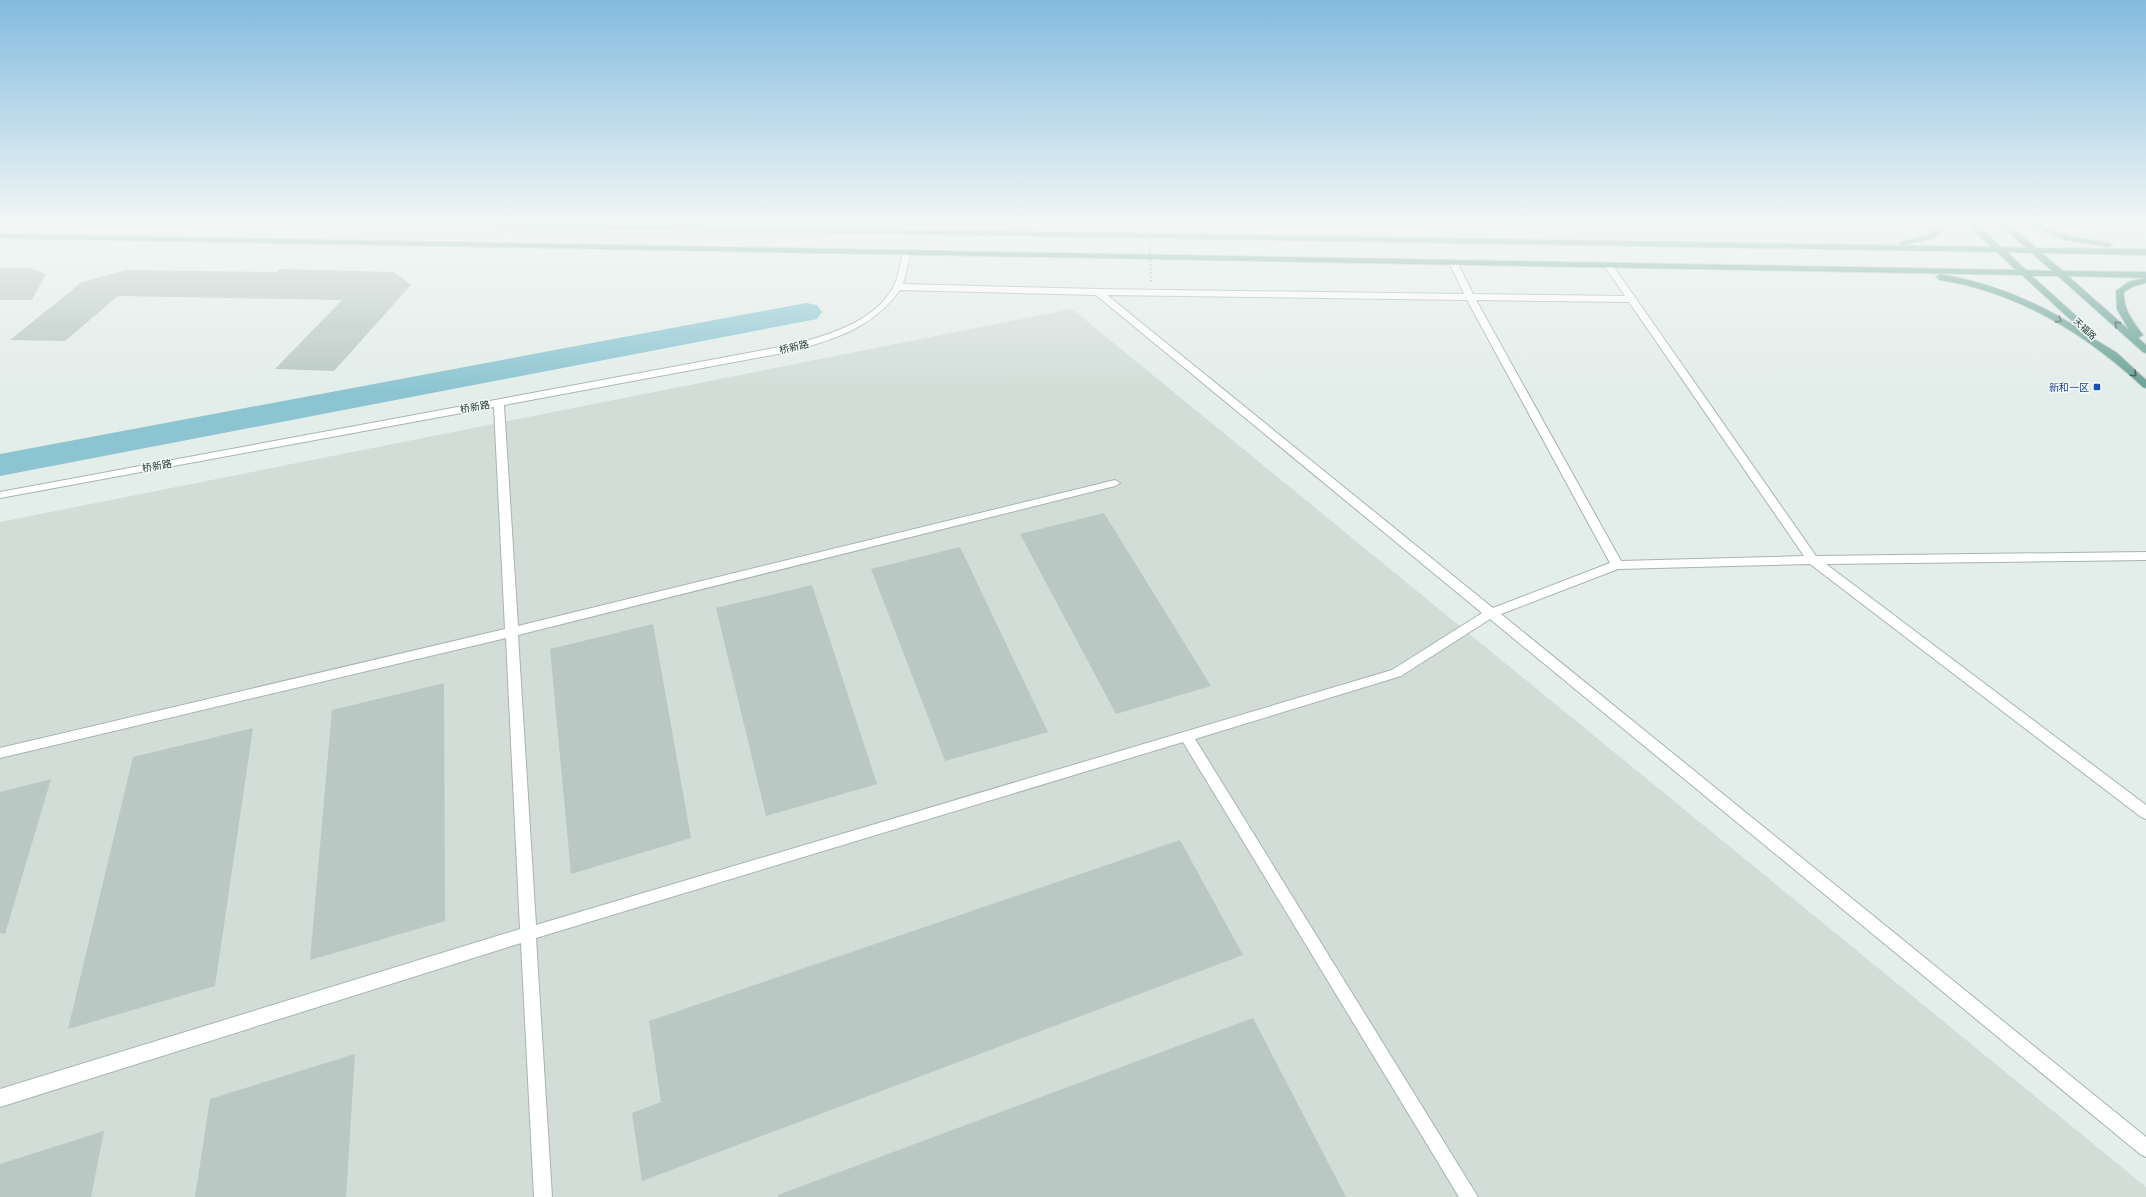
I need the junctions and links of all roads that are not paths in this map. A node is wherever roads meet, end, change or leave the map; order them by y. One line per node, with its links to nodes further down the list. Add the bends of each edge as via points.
1 (900, 280): 8 (street, 桥新路)
2 (1462, 280): 10 (street)
3 (1618, 280): 11 (street)
4 (1955, 280): 14 (main road, one-way to 14, via 2008,293 2038,306)
5 (2033, 280): 14 (main road, 天福路)
6 (2069, 280): 13 (main road, one-way to 6)
7 (2146, 280): 12 (main road, via 2131,284 2120,291 2118,302 2129,323)
8 (898, 287): 9 (street); 16 (street, 桥新路, via 880,310 859,325 821,340 775,352)
9 (1098, 292): 10 (street); 22 (street)
10 (1470, 297): 11 (street); 21 (street)
11 (1630, 299): 20 (street)
12 (2146, 345)
13 (2146, 350)
14 (2118, 359): 15 (main road, 天福路, one-way to 15)
15 (2146, 385)
16 (499, 403): 18 (street, 桥新路); 23 (street)
17 (1116, 483): 23 (street)
18 (0, 495)
19 (2146, 556): 20 (street)
20 (1813, 560): 21 (street); 26 (street)
21 (1617, 565): 22 (street)
22 (1491, 613): 24 (street, via 1396,674); 29 (street)
23 (512, 632): 25 (street); 27 (street)
24 (1186, 736): 27 (street); 31 (street)
25 (0, 753)
26 (2146, 813)
27 (528, 934): 28 (street); 30 (street)
28 (0, 1098)
29 (2146, 1148)
30 (543, 1197)
31 (1469, 1197)

